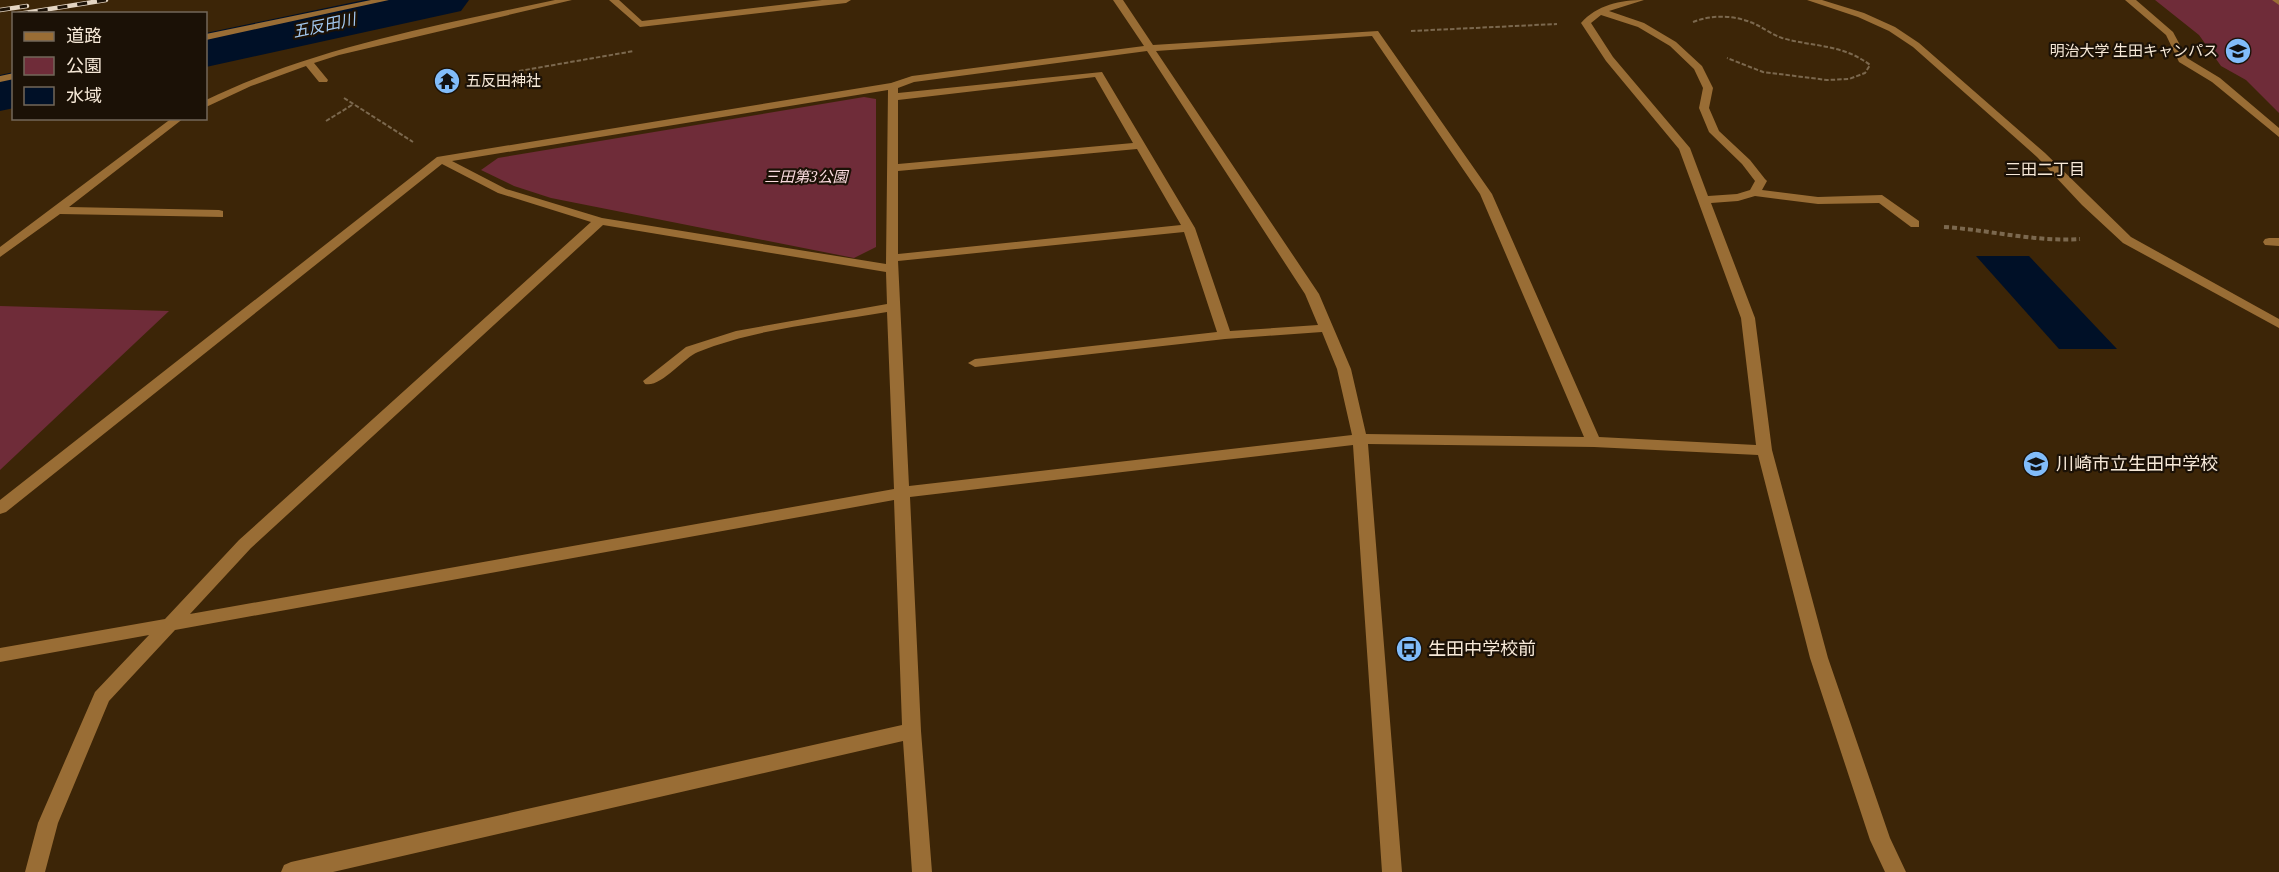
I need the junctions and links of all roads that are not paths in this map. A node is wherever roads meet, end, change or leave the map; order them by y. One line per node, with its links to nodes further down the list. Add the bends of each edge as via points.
1 (384, 0): 10 (street)
2 (567, 0): 12 (street, via 370,45)
3 (614, 0): 4 (street, via 640,24)
4 (846, 0)
5 (1118, 0): 11 (street)
6 (1640, 0): 9 (street)
7 (1812, 0): 31 (street, via 1861,15 1916,45 2041,155 2127,240)
8 (2130, 0): 17 (street, via 2170,34 2183,60 2216,80)
9 (1599, 5): 21 (street, via 1673,44 1698,68 1708,88 1704,108 1714,132 1761,182); 22 (street, via 1586,23 1609,59 1684,148)
10 (207, 37)
11 (1151, 48): 14 (street, via 912,79); 32 (street, via 1312,294); 37 (street, via 1375,33 1486,194)
12 (309, 63): 13 (street); 15 (street)
13 (323, 80)
14 (893, 92): 18 (street, via 1098,74); 19 (street); 20 (street)
15 (207, 104)
16 (176, 120): 23 (street)
17 (2279, 134)
18 (1139, 146): 20 (street); 27 (street)
19 (441, 159): 25 (street, via 502,191); 40 (street)
20 (892, 168): 29 (street)
21 (1755, 192): 22 (street); 26 (street, via 1834,203 1882,199)
22 (1704, 200): 38 (street, via 1748,318)
23 (55, 210): 24 (street); 28 (street)
24 (219, 214)
25 (600, 221): 29 (street); 41 (street, via 244,544)
26 (1915, 224)
27 (1189, 228): 29 (street); 33 (street)
28 (0, 252)
29 (892, 264): 30 (street)
30 (893, 307): 35 (street, via 741,334 691,350); 39 (street)
31 (2279, 324)
32 (1328, 328): 33 (street); 36 (street, via 1344,369)
33 (1225, 335): 34 (street)
34 (975, 363)
35 (650, 381)
36 (1360, 439): 37 (street); 39 (street); 47 (street)
37 (1594, 442): 38 (street)
38 (1764, 450): 48 (street, via 1819,658 1880,840)
39 (900, 493): 41 (street); 43 (street)
40 (0, 508)
41 (170, 624): 42 (street); 44 (street, via 102,697 48,823)
42 (0, 655)
43 (912, 731): 45 (street); 46 (street)
44 (35, 872)
45 (291, 872)
46 (922, 872)
47 (1392, 872)
48 (1896, 872)

